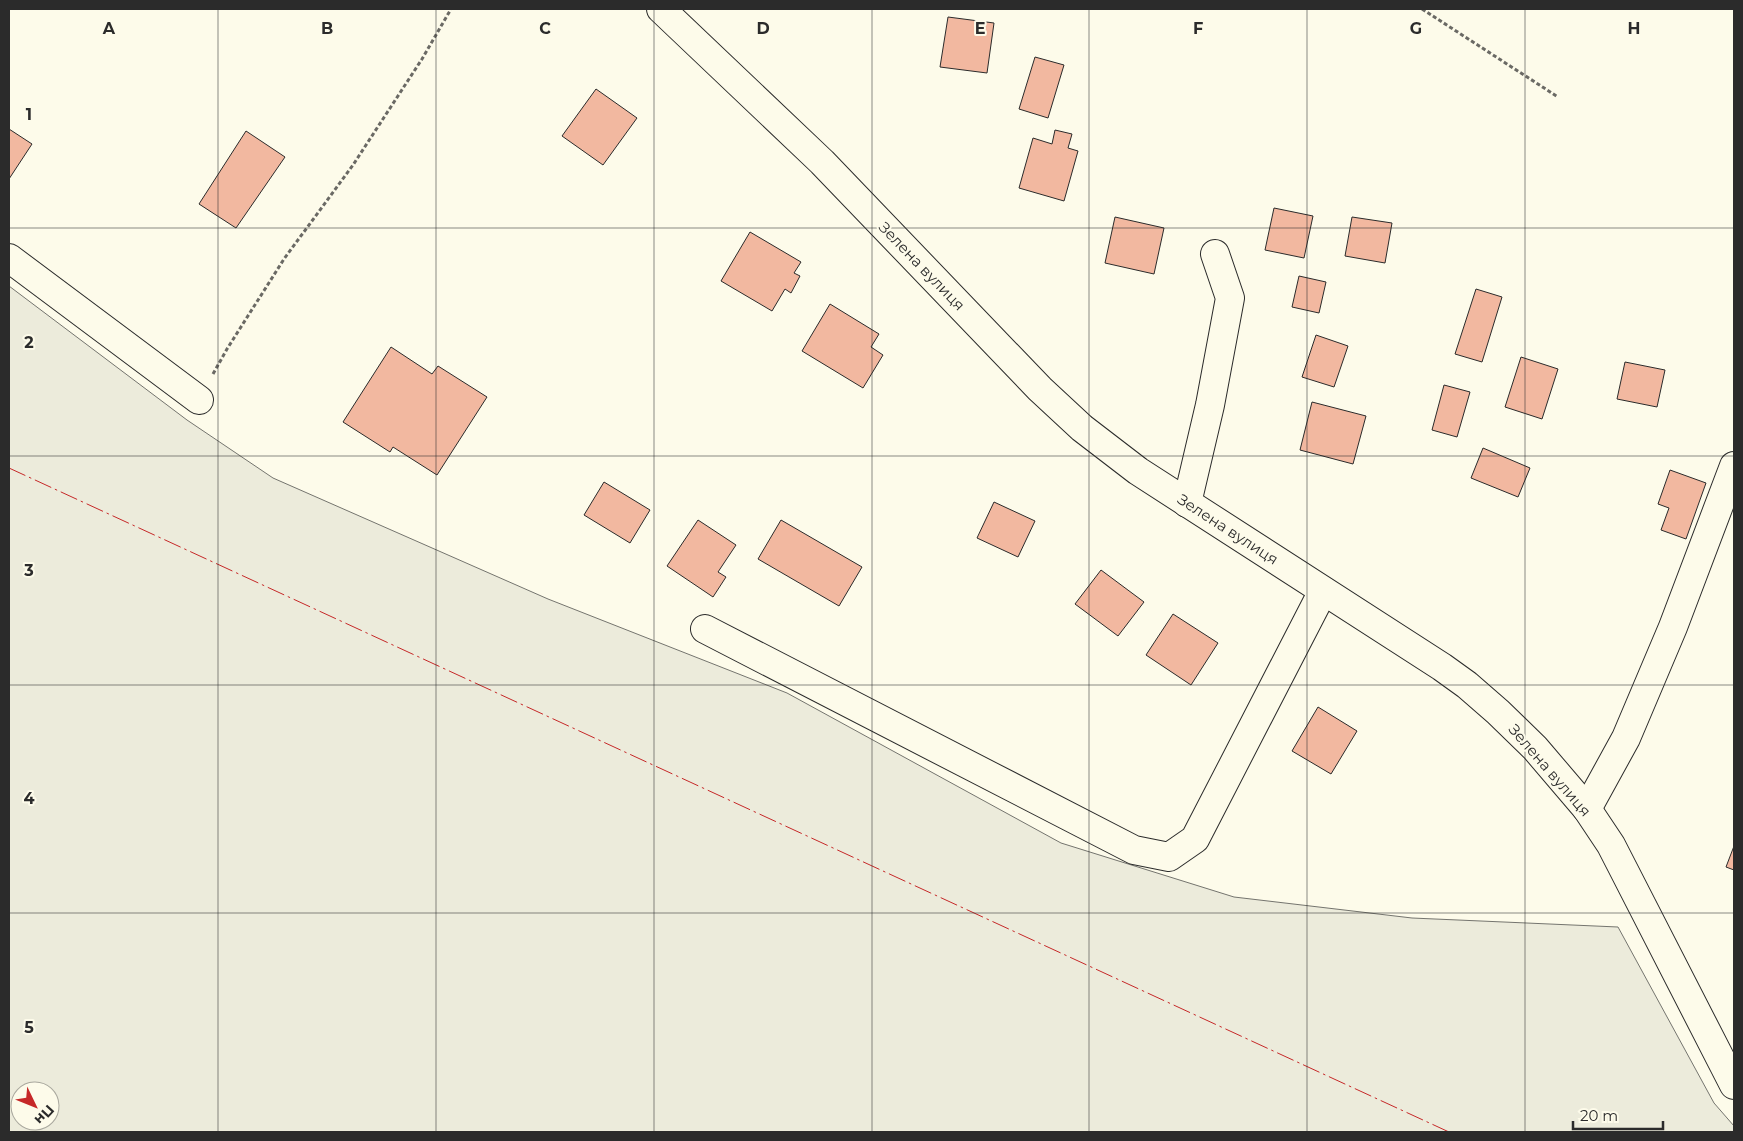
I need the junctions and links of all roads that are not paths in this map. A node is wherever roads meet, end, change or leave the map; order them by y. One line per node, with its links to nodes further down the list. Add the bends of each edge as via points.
1 (661, 9): 6 (street, Зелена вулиця, via 822,162 1047,396 1096,439)
2 (1215, 254): 6 (street, via 1230,298)
3 (9, 258): 4 (street)
4 (199, 400)
5 (1734, 466): 9 (street, via 1673,627 1626,738)
6 (1187, 503): 7 (street, Зелена вулиця)
7 (1322, 591): 8 (street, via 1195,839 1169,857 1134,850); 9 (street, Зелена вулиця, via 1466,685 1535,748)
8 (705, 629)
9 (1586, 809): 10 (street, Зелена вулиця, via 1612,845)
10 (1734, 1085)

